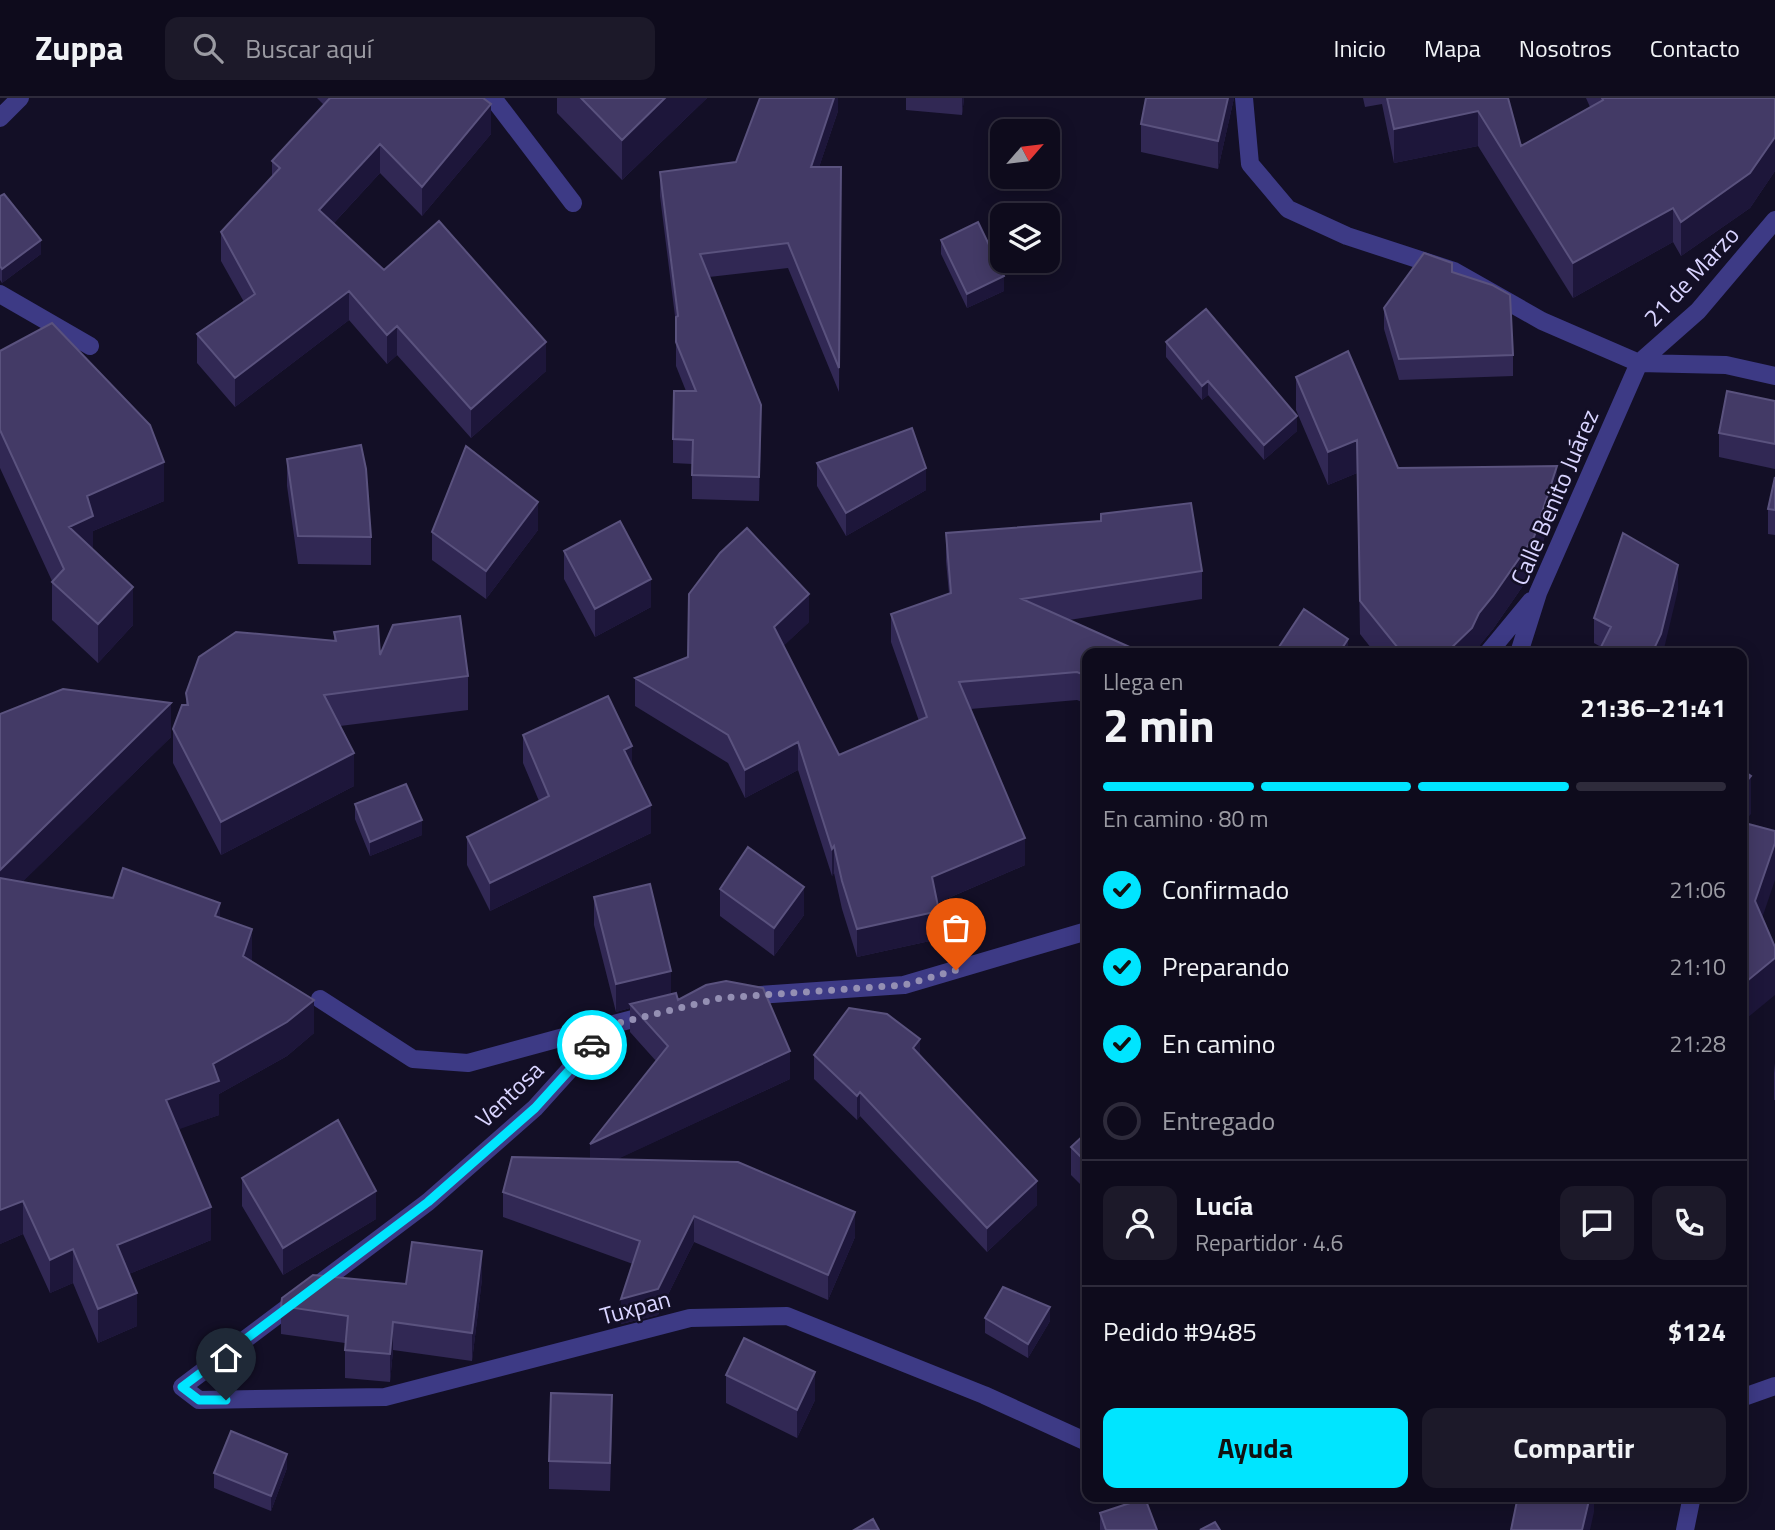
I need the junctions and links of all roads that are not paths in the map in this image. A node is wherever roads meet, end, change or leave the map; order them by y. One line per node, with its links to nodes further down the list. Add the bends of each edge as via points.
1 (20, 98): 4 (street)
2 (493, 98): 5 (street)
3 (1244, 98): 9 (street, via 1251,164 1288,209 1347,236 1454,271 1542,321)
4 (0, 118)
5 (573, 203)
6 (1775, 220): 9 (street, 21 de Marzo, via 1698,311)
7 (0, 294): 8 (street)
8 (90, 346)
9 (1639, 363): 10 (street, via 1726,365); 11 (street, Calle Benito Juárez)
10 (1775, 376)
11 (1538, 593): 12 (street); 13 (street, Calle Benito Juárez)
12 (1492, 648)
13 (1521, 648)
14 (1082, 933): 15 (street, via 904,985)
15 (734, 997)
16 (320, 999): 18 (street, via 414,1059 468,1063)
17 (671, 1010): 18 (street)
18 (610, 1025): 20 (street, Ventosa, via 535,1108 428,1202)
19 (1775, 1386): 21 (street)
20 (182, 1387): 22 (street, Tuxpan, via 199,1400 385,1397 690,1318 787,1317 984,1395)
21 (1747, 1396)
22 (1082, 1440)
23 (1691, 1502): 24 (street)
24 (1685, 1530)

